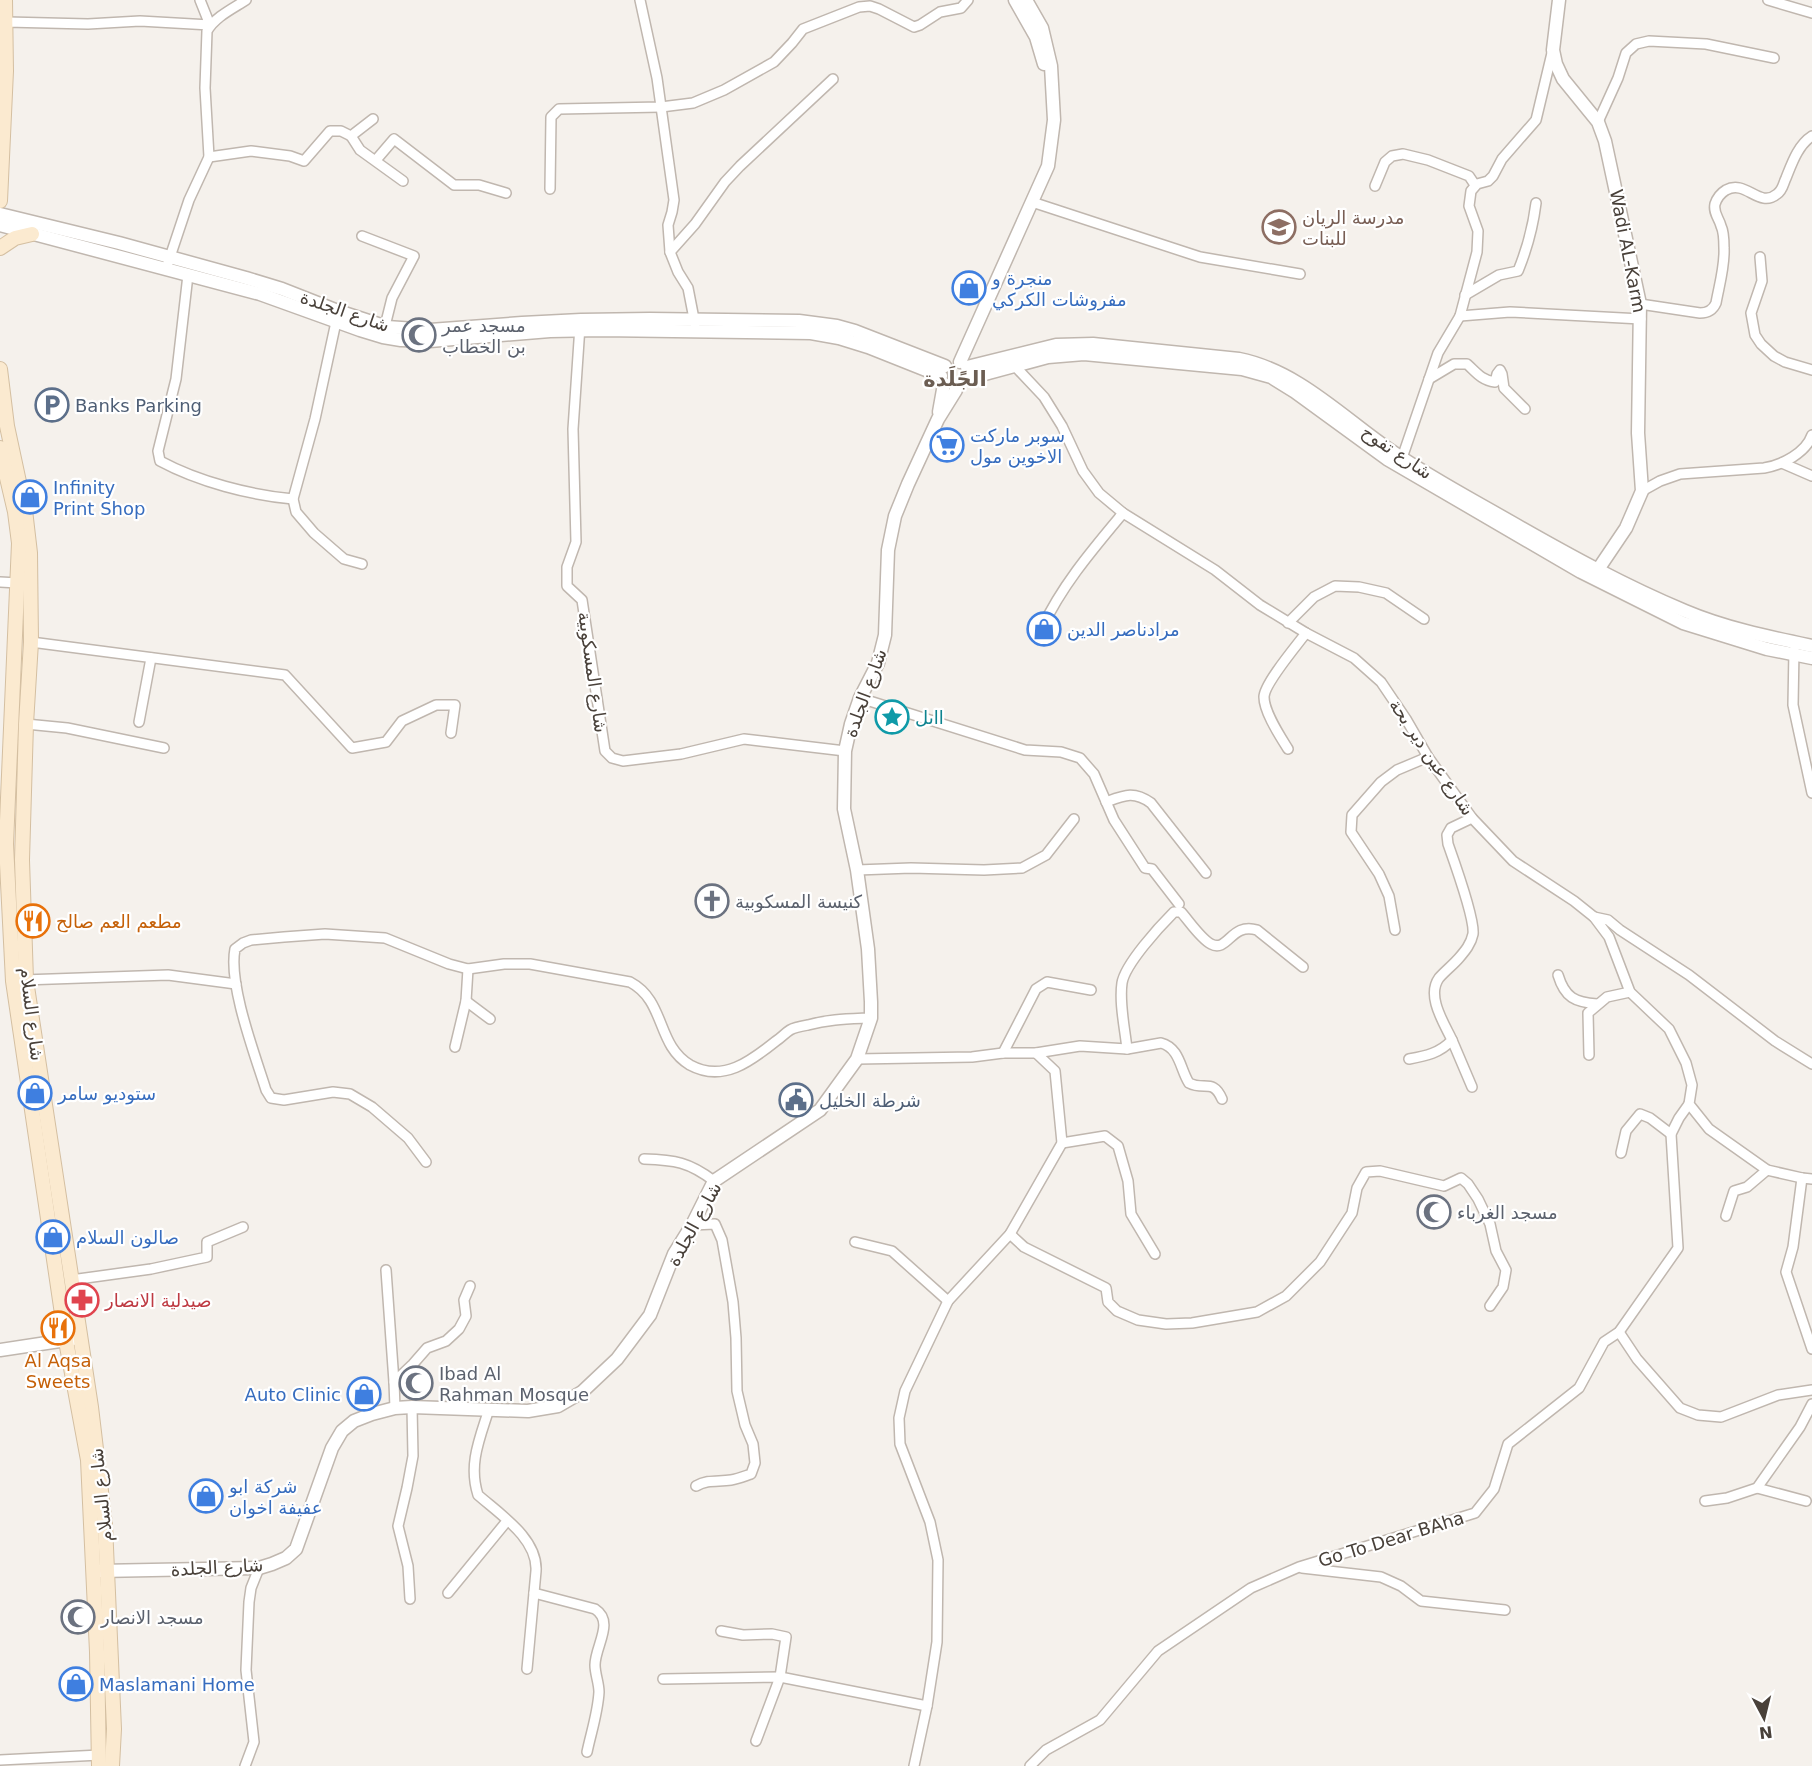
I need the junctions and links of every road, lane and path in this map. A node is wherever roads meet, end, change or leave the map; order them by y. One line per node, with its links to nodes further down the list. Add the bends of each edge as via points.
1 (5, 0): 11 (main road)
2 (200, 0): 12 (street)
3 (640, 0): 16 (street)
4 (968, 0): 16 (street, via 961,8 940,12 914,27 879,9 859,7 803,29 774,62 724,90 693,103)
5 (1016, 0): 29 (street, via 1036,38 1048,94 1046,137)
6 (1026, 0): 29 (street, via 1042,28 1054,94 1048,166)
7 (1559, 0): 13 (street, Wadi AL-Karm)
8 (1768, 0): 10 (street)
9 (242, 1): 12 (street)
10 (1812, 13)
11 (3, 25): 12 (street, via 140,21); 28 (main road)
12 (210, 25): 21 (street, via 205,79)
13 (1553, 50): 18 (street, Wadi AL-Karm, via 1563,79); 24 (street, via 1536,120 1502,159 1493,176)
14 (1774, 58): 18 (street, via 1706,45 1640,42 1624,57)
15 (833, 79): 36 (street, via 740,166)
16 (661, 107): 26 (street, via 559,109 551,117); 36 (street, via 674,200 668,225)
17 (373, 119): 19 (street)
18 (1598, 122): 42 (street, Wadi AL-Karm)
19 (351, 136): 21 (street, via 341,130 330,131 304,161 251,151); 22 (street, via 360,150)
20 (1812, 136): 42 (street, via 1802,144 1777,195 1760,198 1745,189 1734,188 1718,197 1715,212 1721,224 1724,250 1716,303 1709,312)
21 (209, 157): 38 (street, via 189,200)
22 (376, 160): 23 (street); 27 (street, via 394,139 454,185 479,184)
23 (403, 181)
24 (1475, 185): 25 (street, via 1469,176 1403,154 1385,162); 41 (street, via 1469,206 1479,246)
25 (1375, 186)
26 (550, 189)
27 (506, 193)
28 (0, 201)
29 (1032, 202): 39 (street, via 1200,257); 51 (street)
30 (1536, 203): 41 (street, via 1518,271 1499,274)
31 (0, 214): 38 (street, شارع الجلدة)
32 (0, 225): 33 (street, شارع الجلدة)
33 (32, 234): 35 (main road, via 15,238); 38 (street, شارع الجلدة)
34 (362, 236): 46 (street, via 414,256 392,298)
35 (0, 248)
36 (670, 252): 48 (street, via 688,288)
37 (1760, 257): 52 (street, via 1762,280 1751,313 1755,335 1774,356)
38 (168, 263): 40 (street, شارع الجلدة); 46 (street, شارع الجلدة, via 282,289)
39 (1300, 274)
40 (188, 275): 45 (street, شارع الجلدة, via 260,294); 62 (street, via 176,379 158,451 160,461 236,488)
41 (1465, 295): 43 (street)
42 (1641, 304): 44 (street, Wadi AL-Karm)
43 (1460, 315): 44 (street, via 1510,312); 54 (street, via 1438,353)
44 (1641, 319): 61 (street, Wadi AL-Karm, via 1638,433)
45 (336, 322): 47 (street, شارع الجلدة, via 383,337 430,341); 62 (street)
46 (385, 326): 47 (street, شارع الجلدة, via 430,330 522,322)
47 (580, 326): 48 (street, شارع الجلدة, via 650,319); 83 (street, شارع المسكوبية, via 573,429 576,542 567,567 567,586 582,600 607,754 623,761 681,754 744,739)
48 (696, 326): 53 (street, شارع الجلدة, via 799,321 837,326 855,331)
49 (1011, 361): 51 (street); 58 (street, شارع تفوح, via 1056,345 1093,344 1257,363 1288,377); 63 (street, شارع عين دير بحة, via 1044,397 1099,493); 65 (street, via 1110,355 1258,372 1295,392 1387,459 1508,531)
50 (0, 369): 72 (main road, شارع السلام, via 28,532)
51 (966, 369): 53 (street, via 952,361); 53 (street, via 965,387)
52 (1812, 370)
53 (947, 379): 77 (street, شارع الجلدة, via 938,419 895,516 888,550 885,635 879,663)
54 (1429, 379): 55 (street, via 1454,364 1467,364 1475,373 1495,382 1500,370 1504,388); 58 (street)
55 (1525, 410)
56 (1812, 435): 59 (street, via 1804,448)
57 (0, 455): 67 (main road, شارع السلام, via 18,533)
58 (1402, 458): 65 (street, شارع تفوح)
59 (1782, 463): 60 (street); 61 (street, via 1764,468 1680,474)
60 (1812, 476)
61 (1642, 491): 65 (street, Wadi AL-Karm, via 1626,528)
62 (293, 499): 64 (street, via 296,512 314,533 344,559)
63 (1124, 513): 69 (street, شارع عين دير بحة, via 1215,570); 70 (street, via 1087,555)
64 (362, 564)
65 (1595, 574): 74 (street, via 1683,623 1767,649)
66 (0, 582): 67 (street)
67 (18, 583): 91 (main road, شارع السلام)
68 (1424, 619): 69 (street, via 1386,593 1335,586 1314,597)
69 (1288, 623): 71 (street, شارع عين دير بحة)
70 (1042, 628)
71 (1306, 633): 82 (street, via 1265,691 1267,709); 84 (street, شارع عين دير بحة, via 1354,658 1381,682)
72 (31, 642): 75 (street); 79 (main road, شارع السلام)
73 (1812, 646): 74 (street)
74 (1794, 648): 76 (street); 85 (street, via 1793,705)
75 (151, 658): 78 (street); 80 (street, via 285,675 352,748 386,742 402,721 436,705 455,705)
76 (1812, 658)
77 (860, 698): 83 (street, شارع الجلدة); 86 (street, via 1025,750 1074,755 1091,768)
78 (139, 722)
79 (26, 724): 81 (street, via 67,728); 98 (main road, شارع السلام)
80 (451, 733)
81 (164, 748)
82 (1288, 749)
83 (845, 751): 89 (street, شارع الجلدة, via 844,809)
84 (1428, 757): 87 (street, شارع عين دير بحة); 94 (street, via 1397,770 1381,782 1352,815 1351,832 1389,896)
85 (1812, 793)
86 (1106, 802): 90 (street, via 1142,796); 92 (street, via 1145,868 1152,868)
87 (1472, 818): 93 (street, شارع عين دير بحة, via 1513,861); 106 (street, via 1451,828 1447,835 1473,932 1465,952 1435,986 1434,997)
88 (1074, 819): 89 (street, via 1046,855 1022,868)
89 (857, 870): 104 (street, شارع الجلدة, via 868,949)
90 (1206, 873)
91 (4, 878): 98 (main road, شارع السلام)
92 (1179, 904)
93 (1594, 917): 101 (street, شارع عين دير بحة, via 1609,937); 114 (street, via 1608,920)
94 (1395, 930)
95 (1304, 967): 108 (street, via 1257,930 1239,930 1226,943 1216,946 1207,942 1182,913 1174,912 1124,974)
96 (468, 969): 99 (street, via 385,938 294,936 251,940 235,949); 102 (street); 104 (street, via 530,964 630,982 651,1000 676,1053 688,1064 712,1072 744,1065 791,1029 828,1020)
97 (1558, 975): 103 (street, via 1569,996 1581,1003)
98 (19, 981): 99 (street, via 168,975); 134 (main road, شارع السلام); 139 (main road, شارع السلام)
99 (236, 984): 122 (street, via 271,1098 351,1094 408,1138)
100 (1091, 990): 109 (street, via 1047,982 1040,985)
101 (1630, 992): 103 (street, via 1607,997); 117 (street, شارع عين دير بحة, via 1669,1029 1692,1085)
102 (466, 1001): 105 (street); 107 (street)
103 (1597, 1004): 111 (street, via 1588,1013)
104 (871, 1018): 112 (street, شارع الجلدة)
105 (490, 1019)
106 (1452, 1040): 113 (street, via 1428,1056); 115 (street)
107 (455, 1047)
108 (1127, 1049): 110 (street, via 1080,1046); 116 (street, via 1167,1045 1189,1083 1212,1086)
109 (1004, 1053): 110 (street); 112 (street)
110 (1036, 1053): 119 (street, via 1055,1071)
111 (1589, 1055)
112 (857, 1059): 126 (street, شارع الجلدة, via 820,1110)
113 (1409, 1059)
114 (1812, 1064)
115 (1472, 1087)
116 (1222, 1100)
117 (1689, 1104): 118 (street); 123 (street, via 1709,1129)
118 (1671, 1134): 120 (street, via 1640,1114 1626,1131); 138 (street, Go To Dear BAha, via 1678,1248)
119 (1062, 1143): 130 (street); 132 (street, via 1106,1136 1118,1146 1128,1181 1131,1214)
120 (1621, 1153)
121 (644, 1159): 126 (street, via 681,1162)
122 (426, 1162)
123 (1767, 1170): 124 (street); 127 (street, via 1747,1187 1734,1191)
124 (1802, 1178): 125 (street); 140 (street, via 1786,1272)
125 (1812, 1179)
126 (714, 1181): 128 (street, شارع الجلدة)
127 (1726, 1216)
128 (692, 1226): 147 (street, شارع الجلدة, via 674,1254 650,1315 616,1359 582,1392 558,1406 528,1411); 148 (street, via 716,1224 722,1240 735,1326 737,1391 755,1463 751,1474)
129 (243, 1227): 134 (street, via 207,1242 207,1257)
130 (1010, 1234): 136 (street); 137 (street, via 1045,1259 1098,1282 1106,1288 1108,1302 1117,1311 1138,1320 1192,1323 1257,1312 1286,1296 1320,1262 1347,1221 1366,1172 1380,1171 1444,1186 1461,1178 1490,1224 1496,1251 1506,1270 1503,1287)
131 (855, 1242): 136 (street, via 892,1251)
132 (1155, 1254)
133 (386, 1270): 142 (street)
134 (71, 1280): 139 (main road, شارع السلام)
135 (470, 1286): 142 (street, via 464,1300 466,1316 459,1329 446,1341 427,1348)
136 (948, 1300): 165 (street, via 905,1391 899,1418 900,1444 930,1522 938,1560 937,1642)
137 (1491, 1306)
138 (1619, 1332): 143 (street, via 1636,1359 1680,1408 1698,1415 1721,1417 1778,1395); 154 (street, Go To Dear BAha, via 1604,1342 1579,1388 1508,1444 1494,1489 1475,1513)
139 (73, 1339): 141 (street); 155 (main road, شارع السلام, via 88,1460); 156 (main road, شارع السلام, via 91,1407)
140 (1812, 1349)
141 (0, 1350)
142 (394, 1382): 146 (street)
143 (1812, 1390)
144 (1812, 1404): 149 (street)
145 (412, 1407): 146 (street, شارع الجلدة); 147 (street, شارع الجلدة); 159 (street, via 413,1456 398,1526 408,1566)
146 (395, 1408): 153 (street, شارع الجلدة, via 354,1421 342,1431 296,1549 286,1558)
147 (489, 1409): 152 (street, via 476,1450 474,1477 478,1495)
148 (696, 1486)
149 (1757, 1488): 150 (street); 151 (street)
150 (1705, 1501)
151 (1806, 1501)
152 (507, 1521): 157 (street); 158 (street, via 534,1550)
153 (259, 1568): 156 (street, شارع الجلدة); 171 (street, via 249,1602 246,1670 254,1742)
154 (1299, 1568): 160 (street, via 1381,1578 1422,1601); 173 (street, Go To Dear BAha, via 1251,1588 1158,1651 1100,1720 1046,1750)
155 (92, 1570): 156 (street, شارع الجلدة); 169 (main road, شارع السلام)
156 (108, 1571): 170 (main road, شارع السلام)
157 (448, 1593)
158 (534, 1593): 162 (street); 167 (street, via 595,1609 604,1618 595,1663 598,1698)
159 (410, 1599)
160 (1505, 1610)
161 (721, 1631): 163 (street, via 786,1637)
162 (527, 1669)
163 (780, 1677): 164 (street); 165 (street); 166 (street)
164 (663, 1679)
165 (927, 1706): 172 (street)
166 (756, 1741)
167 (587, 1752)
168 (0, 1760): 169 (street)
169 (99, 1761)
170 (112, 1766)
171 (245, 1766)
172 (914, 1766)
173 (1030, 1766)

